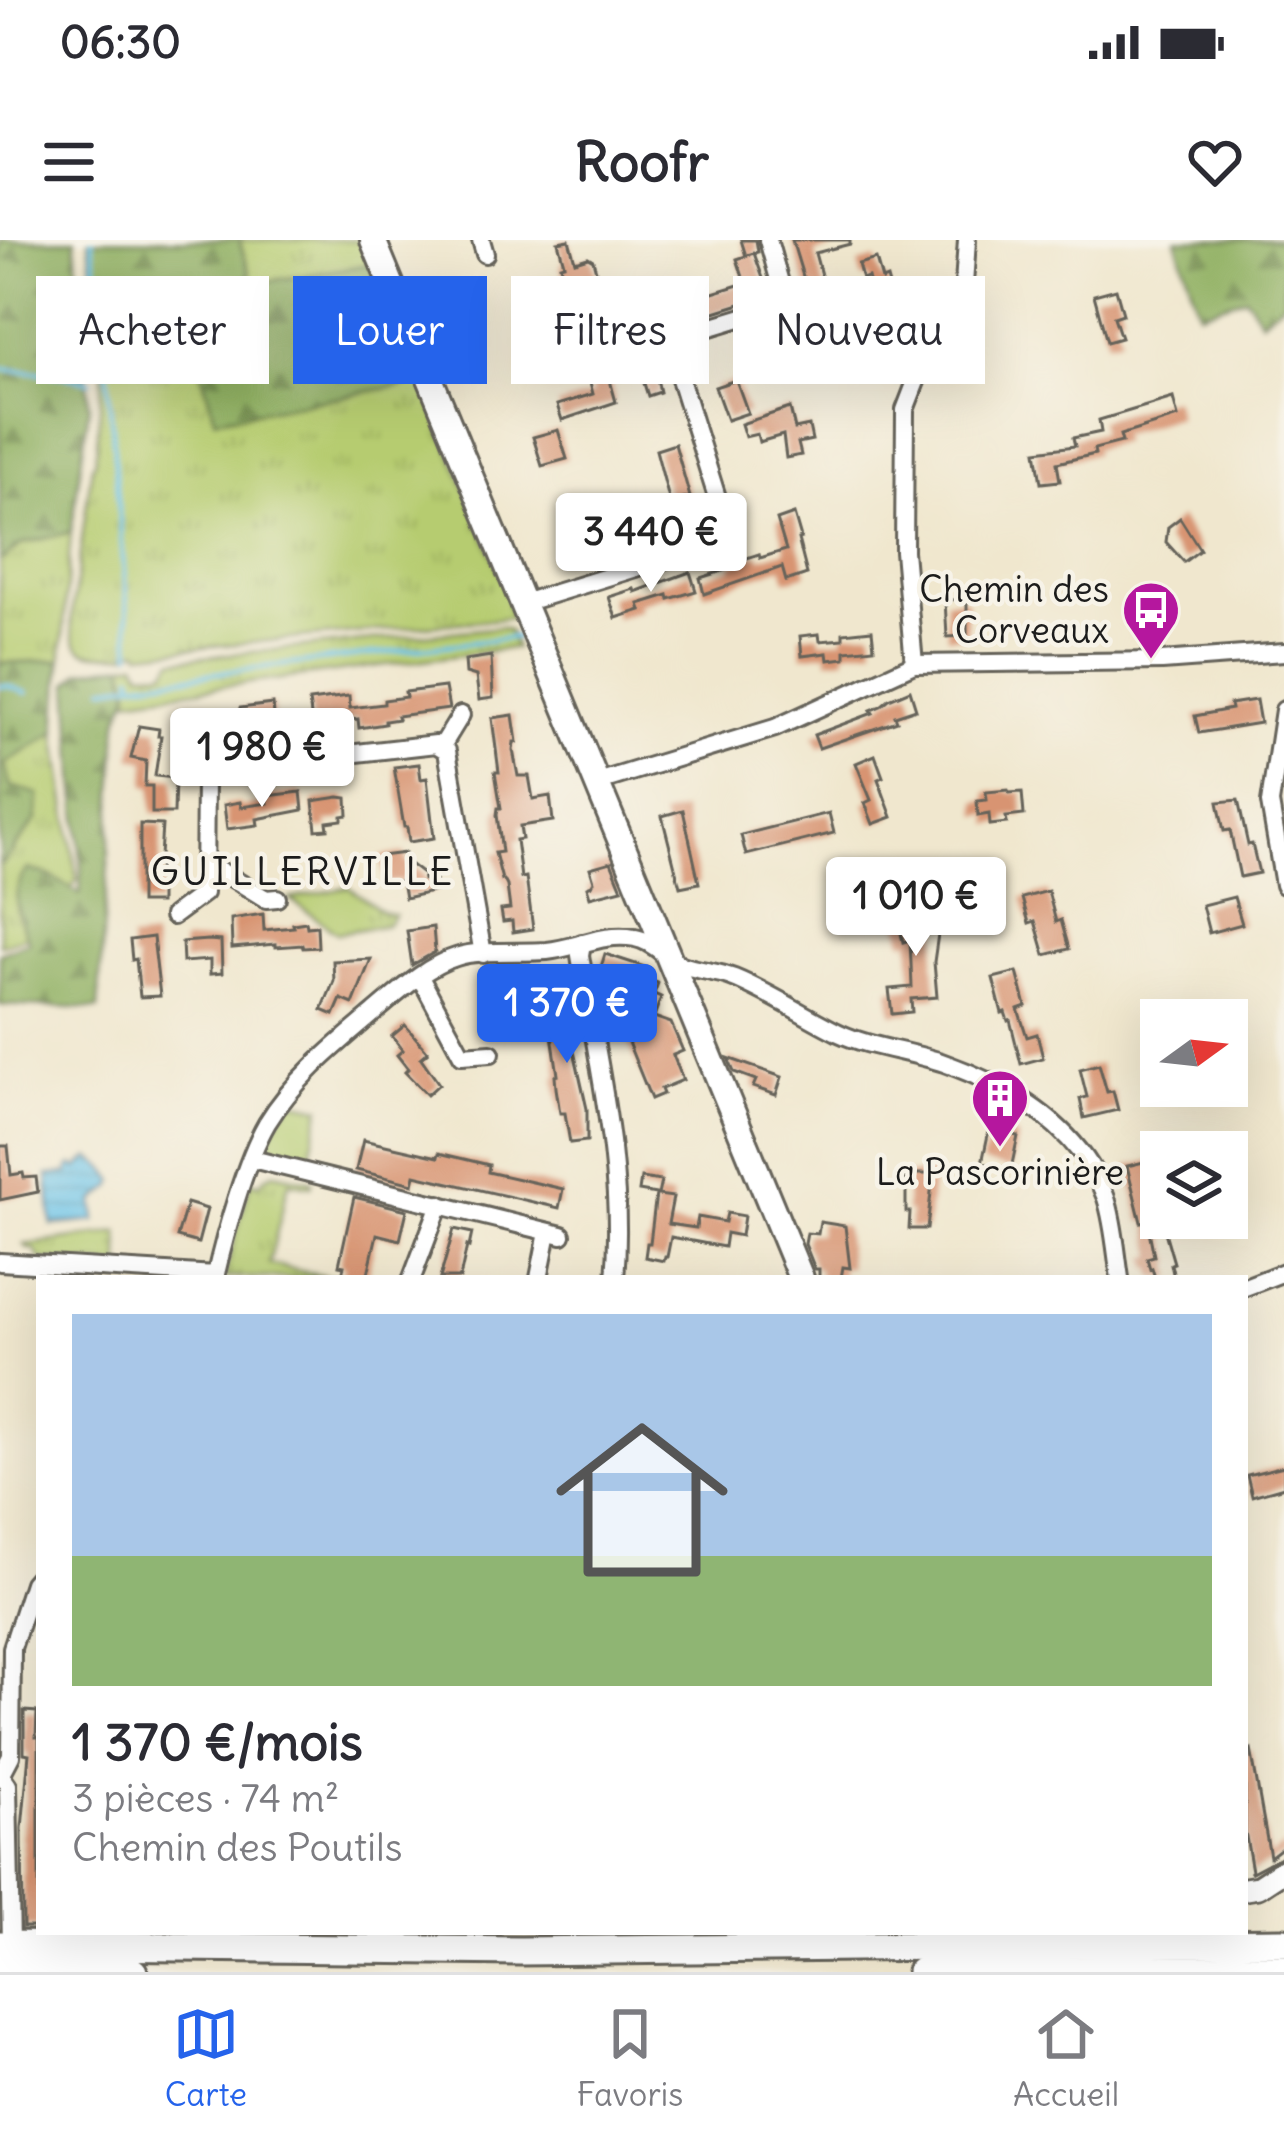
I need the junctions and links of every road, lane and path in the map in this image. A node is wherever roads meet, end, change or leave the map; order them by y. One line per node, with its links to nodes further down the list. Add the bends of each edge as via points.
1 (373, 240): 4 (main road)
2 (768, 240): 4 (street, via 784,297 776,307 684,335 672,353 730,539)
3 (967, 240): 6 (street, via 964,285 905,410)
4 (524, 603): 12 (main road)
5 (1284, 652): 6 (street)
6 (914, 664): 12 (street, via 776,728)
7 (1284, 710): 14 (street, via 1270,803)
8 (461, 715): 9 (street)
9 (442, 746): 11 (street); 18 (street)
10 (182, 768): 11 (street)
11 (205, 776): 13 (street)
12 (598, 782): 19 (main road)
13 (206, 862): 15 (street); 16 (street, via 204,893)
14 (1284, 885)
15 (277, 898)
16 (173, 916)
17 (582, 943): 18 (street); 19 (street, via 641,938); 30 (street, via 615,1173)
18 (482, 954): 20 (street, via 460,955)
19 (670, 959): 31 (main road); 32 (street, via 728,976 844,1035 944,1063 1017,1095 1068,1136 1099,1181)
20 (420, 977): 21 (street, via 462,1055); 22 (street, via 299,1082)
21 (491, 1053)
22 (252, 1159): 23 (street); 27 (street)
23 (440, 1204): 28 (street); 29 (street, via 555,1233)
24 (0, 1262): 26 (street)
25 (1284, 1272): 33 (street)
26 (186, 1275)
27 (216, 1275)
28 (413, 1275)
29 (540, 1275)
30 (615, 1275)
31 (800, 1275)
32 (1119, 1275)
33 (1248, 1286)
34 (36, 1579): 35 (street, via 12,1648 11,1756)
35 (1, 1775): 40 (street, via 8,1785)
36 (1284, 1870): 37 (street)
37 (1248, 1888)
38 (522, 1942): 40 (main road); 42 (main road)
39 (1284, 1942): 41 (main road)
40 (3, 1953): 44 (main road)
41 (1225, 1954): 42 (main road); 43 (main road)
42 (1069, 1955): 45 (main road)
43 (1284, 1969)
44 (133, 1972)
45 (921, 1972)

